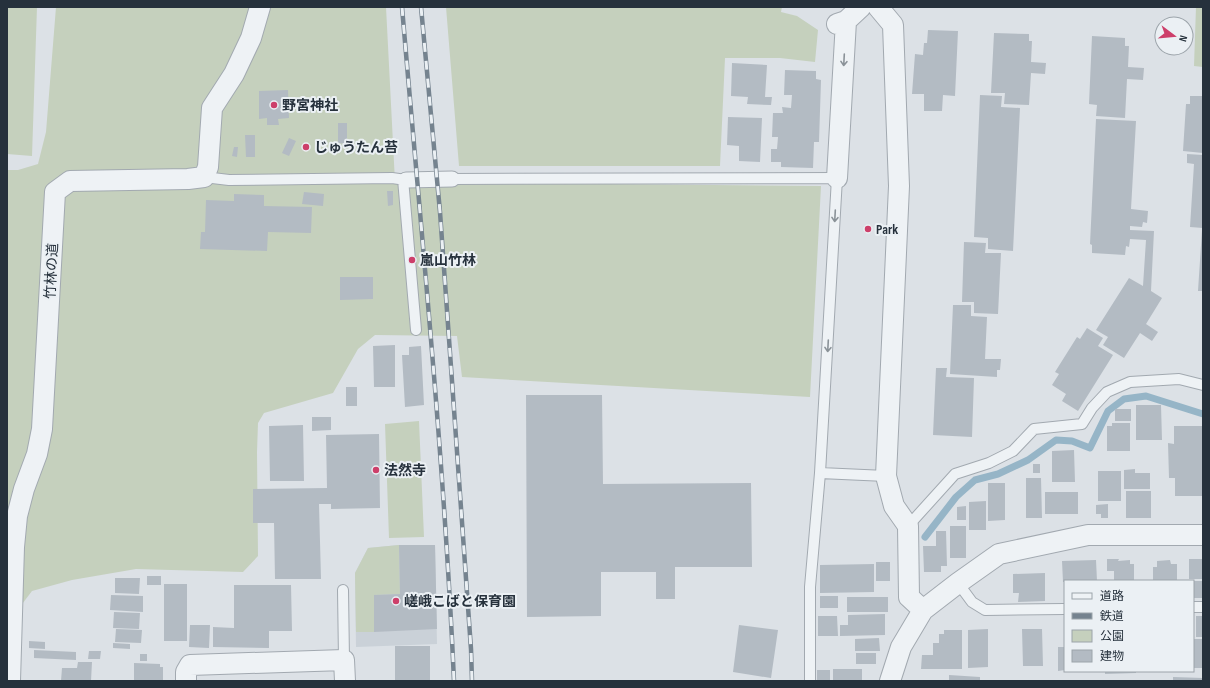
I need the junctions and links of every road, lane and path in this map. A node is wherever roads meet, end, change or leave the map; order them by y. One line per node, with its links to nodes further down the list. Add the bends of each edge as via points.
1 (260, 7): 5 (street, via 251,38 234,74 212,108 208,167)
2 (861, 7): 4 (street)
3 (878, 7): 12 (street, via 893,25 899,186)
4 (842, 17): 6 (street, one-way to 6)
5 (204, 177): 8 (lane, via 229,180); 20 (street, 竹林の道, via 70,181 55,192 42,429 17,516)
6 (837, 178): 7 (lane); 11 (lane, one-way to 11)
7 (452, 179): 8 (street)
8 (405, 180): 9 (lane)
9 (416, 330)
10 (1203, 385): 13 (lane, via 1179,379 1130,382 1107,392 1082,424 1034,429 1013,451 989,463 955,474)
11 (820, 473): 12 (lane); 23 (lane, via 810,587)
12 (886, 476): 13 (street, via 894,506)
13 (908, 526): 18 (street, via 910,597)
14 (1203, 535): 15 (street, via 1088,535 999,554)
15 (958, 583): 17 (lane, via 972,602 985,610); 18 (street)
16 (343, 590): 19 (lane)
17 (1064, 609)
18 (923, 610): 24 (street, via 901,646)
19 (344, 660): 21 (street, via 190,665 186,672); 22 (street)
20 (10, 681)
21 (186, 681)
22 (345, 681)
23 (810, 681)
24 (890, 681)

